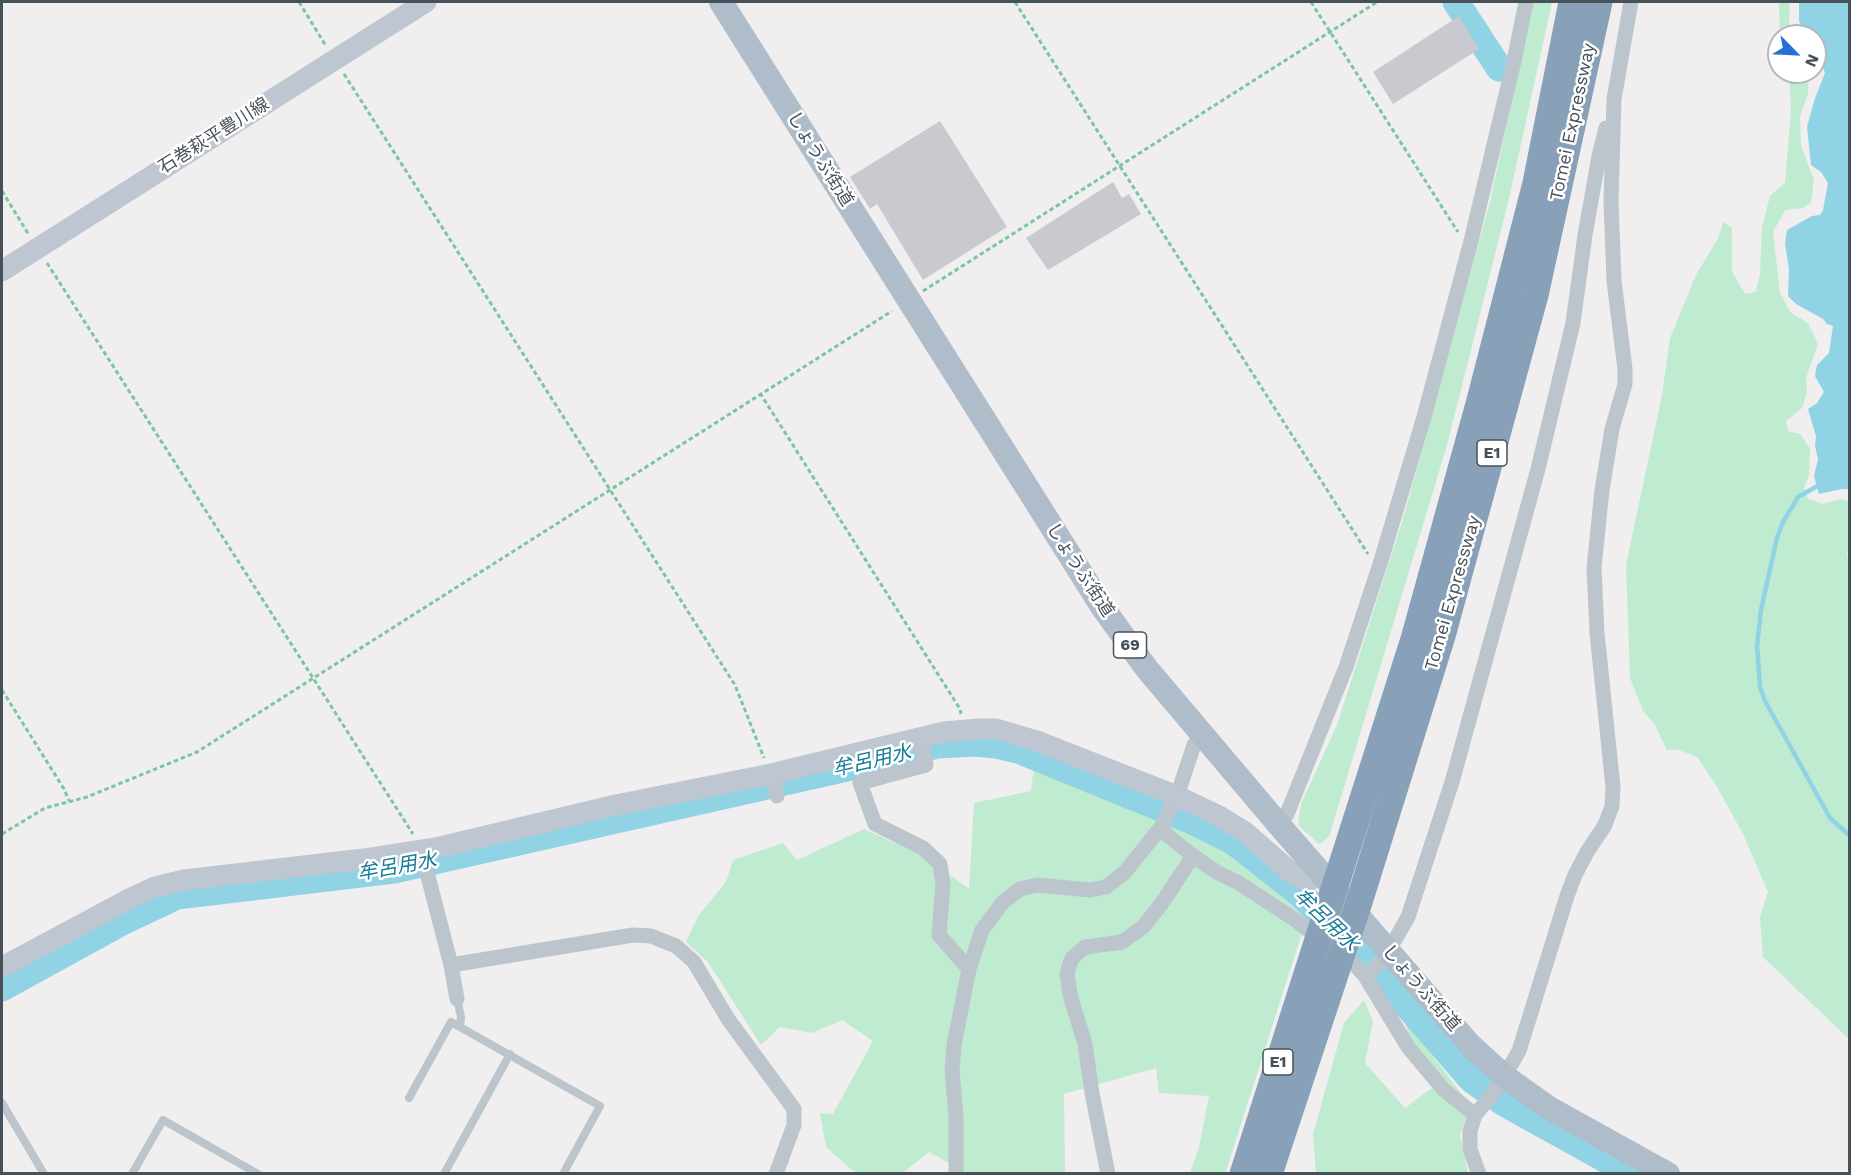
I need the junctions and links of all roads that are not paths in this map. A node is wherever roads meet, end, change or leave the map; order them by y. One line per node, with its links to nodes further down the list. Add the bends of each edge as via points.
1 (426, 2): 8 (street, 石巻萩平豊川線)
2 (721, 2): 9 (main road, しょうぶ街道 / 69, via 1103,608)
3 (1526, 2): 14 (street, via 1471,241 1380,564 1346,668 1287,814)
4 (1572, 2): 18 (highway, Tomei Expressway / E1, via 1536,183 1414,639)
5 (1599, 2): 40 (highway, Tomei Expressway / E1, via 1532,306 1442,636)
6 (1631, 2): 7 (street)
7 (1614, 99): 19 (street, via 1599,156 1573,323 1538,469 1452,782 1408,917); 27 (street, via 1614,281 1625,384 1612,429 1594,568 1612,806 1571,885 1519,1050)
8 (2, 270)
9 (1203, 737): 13 (street, via 1194,745); 14 (main road, しょうぶ街道 / 69)
10 (921, 741): 11 (street); 13 (street, via 962,731 996,729); 22 (street, via 926,765 861,783 875,824 922,848 940,864 943,884 939,934)
11 (772, 776): 12 (street); 16 (street, via 616,805)
12 (777, 796)
13 (1175, 800): 15 (street); 18 (street, via 1219,816 1245,832 1293,874 1308,881)
14 (1278, 825): 18 (main road, しょうぶ街道 / 69)
15 (1161, 828): 17 (street); 22 (street, via 1125,872 1106,887 1090,890 1037,885 1020,889 1003,902 982,930)
16 (422, 854): 20 (street); 21 (street, via 184,880 155,887)
17 (1192, 856): 23 (street, via 1294,919); 38 (street, via 1143,927 1122,942 1085,947 1072,958 1067,973 1085,1044)
18 (1330, 874): 19 (main road, しょうぶ街道 / 69); 39 (highway, Tomei Expressway / E1, via 1314,951)
19 (1385, 955): 23 (street); 27 (main road, しょうぶ街道 / 69)
20 (451, 965): 24 (street); 36 (street, via 633,935 651,936 676,946 694,962 728,1020 794,1109 794,1125)
21 (2, 967)
22 (969, 969): 37 (street, via 952,1071)
23 (1367, 975): 30 (street, via 1408,1047 1443,1089)
24 (457, 999): 25 (lane)
25 (460, 1027): 26 (lane); 28 (lane, via 451,1022)
26 (510, 1054): 34 (lane); 35 (lane, via 600,1106)
27 (1501, 1081): 30 (street); 42 (main road, しょうぶ街道 / 69)
28 (410, 1098)
29 (2, 1103): 31 (lane)
30 (1478, 1111): 41 (street, via 1470,1131 1470,1149)
31 (44, 1173)
32 (132, 1173): 33 (lane, via 163,1120)
33 (258, 1173)
34 (444, 1173)
35 (563, 1173)
36 (776, 1173)
37 (956, 1173)
38 (1108, 1173)
39 (1243, 1173)
40 (1269, 1173)
41 (1479, 1173)
42 (1668, 1173)

